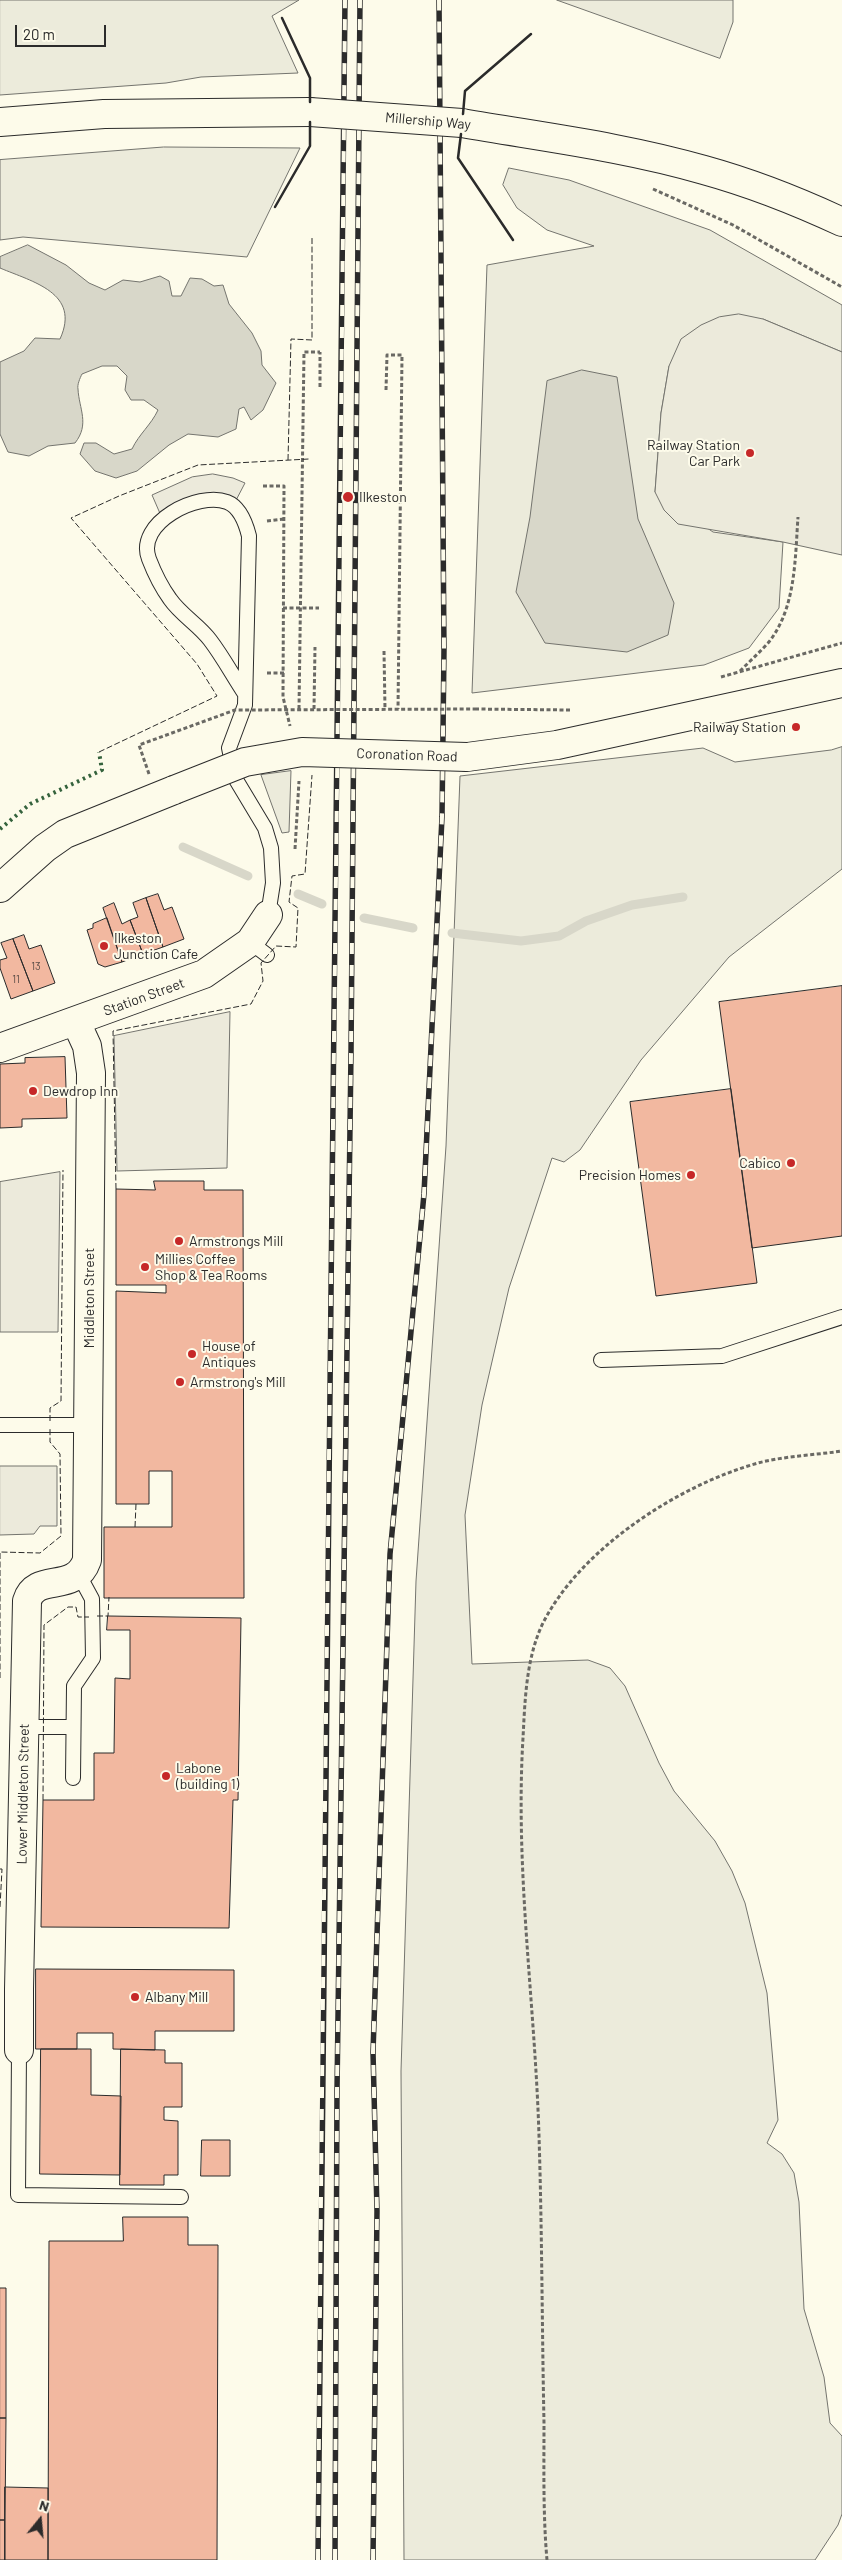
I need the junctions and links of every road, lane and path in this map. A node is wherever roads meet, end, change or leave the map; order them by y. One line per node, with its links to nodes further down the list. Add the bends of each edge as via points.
1 (0, 122): 3 (street, Millership Way, bridge, via 104,114 310,112 462,123 610,148 703,169 770,191)
2 (644, 186): 4 (path, via 733,226)
3 (842, 222)
4 (842, 287)
5 (320, 387): 19 (path, bridge, via 320,352 304,352)
6 (386, 390): 22 (path, via 387,355 402,355)
7 (263, 486): 9 (path, via 284,486)
8 (798, 517): 14 (path, via 793,580 783,615 768,642)
9 (283, 608): 10 (path); 15 (path)
10 (319, 608)
11 (842, 643): 14 (path)
12 (315, 646): 20 (path)
13 (384, 651): 21 (path)
14 (740, 672): 16 (path)
15 (284, 673)
16 (715, 678)
17 (842, 683): 24 (street, Coronation Road, bridge, via 557,745 467,756 302,752 245,762)
18 (245, 694): 18 (lane, via 209,639 170,600 148,558 146,543 162,518 208,500 232,506 246,522 249,536); 26 (lane, via 245,705 229,748 235,778 264,828 271,848 274,883)
19 (299, 709): 20 (path, bridge); 24 (path, bridge, via 235,710 139,745)
20 (314, 709): 21 (path, bridge)
21 (385, 709): 22 (path, bridge)
22 (398, 709): 23 (path, bridge)
23 (576, 710)
24 (162, 785): 25 (street, Coronation Road, via 65,834 38,853)
25 (0, 888)
26 (268, 915): 27 (street, Station Street, via 259,948 204,974)
27 (76, 1022): 28 (street, Station Street); 32 (street, Middleton Street, via 87,1046 90,1073)
28 (0, 1048)
29 (842, 1317): 30 (lane, via 722,1356)
30 (601, 1360)
31 (0, 1425): 32 (lane)
32 (88, 1425): 34 (street, Middleton Street, via 86,1560)
33 (842, 1451): 41 (path, via 759,1463 670,1500 594,1556 554,1604 537,1636 526,1691 521,1808 525,1928 539,2133)
34 (79, 1575): 35 (street, Lower Middleton Street, via 35,1587 30,1592); 36 (lane, via 92,1599 93,1658 74,1686)
35 (24, 1727): 36 (lane); 38 (street, Lower Middleton Street)
36 (73, 1727): 37 (lane)
37 (73, 1778)
38 (9, 1989): 39 (street, Lower Middleton Street)
39 (20, 2050): 40 (lane, via 18,2195)
40 (181, 2197)
41 (547, 2560)

